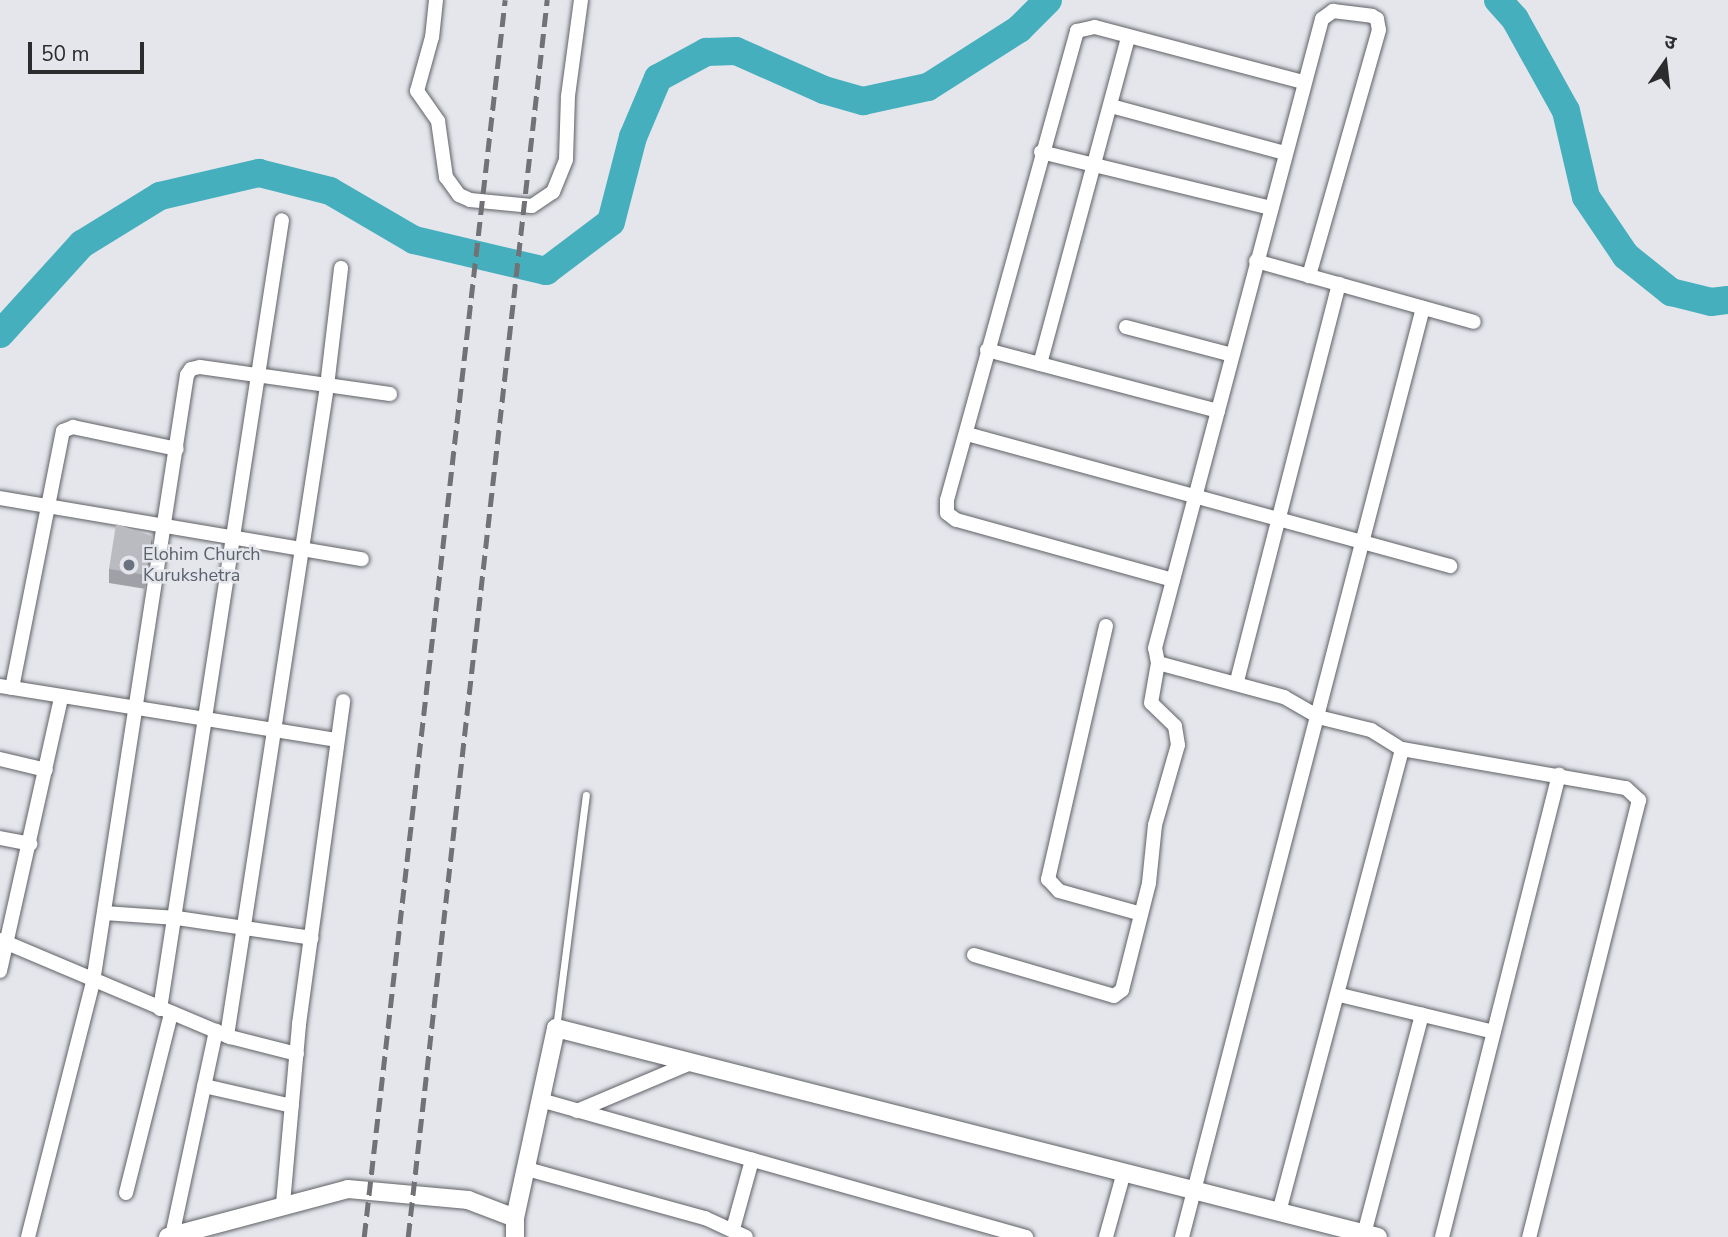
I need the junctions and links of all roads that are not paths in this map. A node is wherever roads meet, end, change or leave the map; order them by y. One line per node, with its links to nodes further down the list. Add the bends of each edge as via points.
1 (436, 0): 2 (street, via 432,37 417,91 438,121 446,177 459,195 470,200 532,206 553,192 566,159 568,96)
2 (581, 0)
3 (1128, 37): 4 (street); 5 (street); 6 (street, via 1090,26 1077,31)
4 (1303, 82): 7 (street); 13 (street, via 1327,13 1377,19 1379,30)
5 (1111, 106): 7 (street); 8 (street)
6 (1041, 152): 8 (street); 18 (street)
7 (1284, 153): 9 (street)
8 (1096, 163): 9 (street); 20 (street)
9 (1270, 208): 11 (street)
10 (282, 219): 21 (street)
11 (1256, 261): 13 (street); 19 (street)
12 (341, 268): 22 (street)
13 (1309, 276): 14 (street)
14 (1339, 284): 15 (street); 30 (street)
15 (1423, 308): 16 (street); 33 (street)
16 (1474, 322)
17 (1126, 327): 19 (street)
18 (987, 350): 20 (street); 25 (street)
19 (1232, 355): 24 (street)
20 (1040, 364): 24 (street)
21 (259, 376): 22 (street); 26 (street, via 191,369); 32 (street)
22 (327, 386): 23 (street); 34 (street)
23 (390, 394)
24 (1218, 411): 28 (street)
25 (967, 434): 28 (street); 37 (street, via 947,500 951,518)
26 (177, 449): 29 (street, via 66,427 60,438); 31 (street)
27 (0, 498): 29 (street)
28 (1194, 498): 30 (street); 37 (street)
29 (49, 506): 31 (street); 41 (street)
30 (1278, 522): 33 (street); 40 (street)
31 (167, 526): 32 (street); 44 (street)
32 (232, 537): 34 (street); 46 (street)
33 (1361, 544): 36 (street); 45 (street)
34 (301, 548): 35 (street); 47 (street)
35 (362, 559)
36 (1450, 566)
37 (1173, 580): 39 (street, via 1155,648)
38 (1106, 626): 57 (street, via 1048,879 1059,891)
39 (1158, 663): 40 (street); 57 (street, via 1151,703 1175,726 1178,745 1155,825 1149,883)
40 (1237, 681): 45 (street, via 1284,697)
41 (6, 687): 42 (street)
42 (61, 699): 44 (street); 51 (street)
43 (343, 701): 48 (street)
44 (136, 710): 46 (street); 56 (street)
45 (1318, 717): 49 (street, via 1371,730); 80 (street)
46 (204, 721): 47 (street); 58 (street)
47 (272, 731): 48 (street); 59 (street)
48 (337, 740): 60 (street)
49 (1402, 749): 52 (street); 65 (street)
50 (0, 759): 51 (street)
51 (46, 770): 55 (street)
52 (1559, 775): 69 (street); 95 (street, via 1626,788 1639,800 1639,811)
53 (586, 795): 68 (lane)
54 (0, 838): 55 (street)
55 (30, 844): 61 (street)
56 (104, 913): 58 (street); 64 (street)
57 (1138, 914): 62 (street, via 1118,996)
58 (177, 918): 59 (street); 66 (street)
59 (245, 928): 60 (street); 70 (street)
60 (312, 937): 71 (street)
61 (4, 941): 63 (street); 64 (street)
62 (974, 955)
63 (0, 971)
64 (93, 982): 66 (street); 89 (street)
65 (1340, 995): 67 (street); 83 (street)
66 (166, 1011): 70 (street); 81 (street)
67 (1422, 1015): 69 (street); 87 (street)
68 (556, 1028): 72 (street); 74 (street)
69 (1494, 1032): 94 (street)
70 (221, 1033): 71 (street); 73 (street)
71 (296, 1054): 75 (street)
72 (692, 1062): 76 (street); 79 (street)
73 (204, 1086): 75 (street); 88 (street)
74 (544, 1101): 76 (street); 78 (street)
75 (292, 1106): 82 (street)
76 (577, 1111): 77 (street)
77 (752, 1160): 86 (street); 91 (street)
78 (527, 1169): 84 (street); 86 (street)
79 (1124, 1172): 80 (street); 92 (street)
80 (1194, 1190): 83 (street); 93 (street)
81 (126, 1192)
82 (283, 1204): 84 (street, via 348,1189 440,1194); 85 (street)
83 (1279, 1212): 87 (street)
84 (515, 1218): 90 (street)
85 (209, 1231): 88 (street)
86 (740, 1233)
87 (1371, 1235)
88 (170, 1236)
89 (28, 1237)
90 (515, 1237)
91 (1026, 1237)
92 (1106, 1237)
93 (1182, 1237)
94 (1443, 1237)
95 (1530, 1237)

